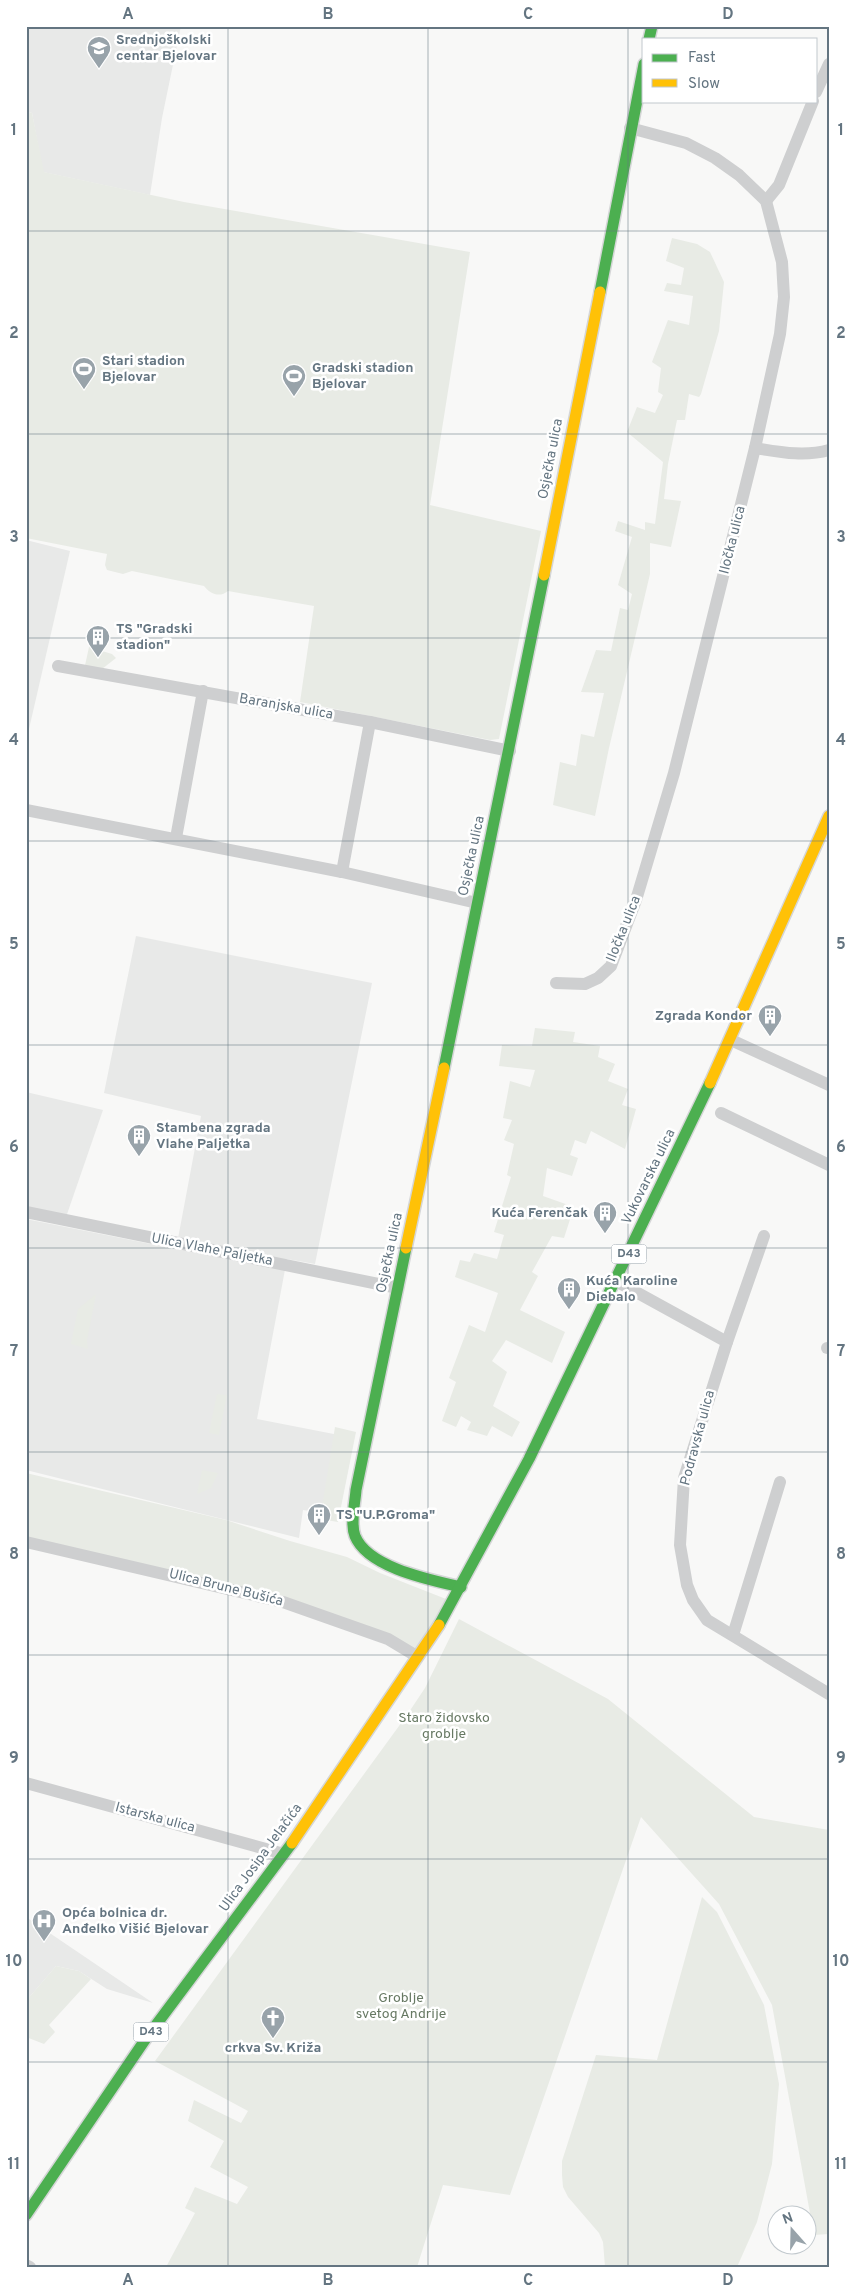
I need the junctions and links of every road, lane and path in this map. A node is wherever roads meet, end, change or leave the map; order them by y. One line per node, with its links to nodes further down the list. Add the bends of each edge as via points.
1 (829, 64): 3 (street)
2 (642, 73): 5 (street, Osječka ulica)
3 (819, 76)
4 (812, 102): 6 (street, via 779,185)
5 (630, 128): 6 (street, via 686,143 715,158); 12 (street, Osječka ulica)
6 (766, 201): 7 (street, Iločka ulica, via 782,262 784,297 780,334)
7 (755, 448): 8 (street, via 796,454); 18 (street, Iločka ulica, via 674,773 636,900 611,966 585,984)
8 (829, 450)
9 (58, 666): 10 (street, Baranjska ulica)
10 (203, 692): 11 (street, Baranjska ulica); 15 (street)
11 (370, 722): 12 (street, Baranjska ulica); 16 (street)
12 (510, 752): 17 (street, Osječka ulica)
13 (26, 810): 15 (street)
14 (829, 816): 19 (street, Vukovarska ulica / D43)
15 (176, 838): 16 (street)
16 (342, 872): 17 (street)
17 (477, 904): 26 (street, Osječka ulica)
18 (556, 983)
19 (731, 1040): 20 (street); 25 (street, Vukovarska ulica / D43)
20 (829, 1085)
21 (720, 1113): 22 (street)
22 (829, 1165)
23 (26, 1212): 26 (street, Ulica Vlahe Paljetka)
24 (764, 1236): 27 (street, Podravska ulica)
25 (616, 1281): 27 (street); 30 (street, Vukovarska ulica / D43, via 529,1459)
26 (398, 1288): 30 (street, Osječka ulica, via 352,1523 356,1539 378,1559)
27 (727, 1342): 31 (street, Podravska ulica, via 684,1478 680,1545 687,1586 693,1600 707,1620)
28 (780, 1482): 31 (street)
29 (26, 1542): 32 (street, Ulica Brune Bušića, via 283,1602 388,1639)
30 (458, 1592): 32 (street, Ulica Josipa Jelačića / D43)
31 (733, 1635): 33 (street, Podravska ulica)
32 (418, 1657): 35 (street, Ulica Josipa Jelačića / D43)
33 (829, 1694)
34 (26, 1783): 35 (street, Istarska ulica)
35 (284, 1854): 36 (street, Ulica Josipa Jelačića / D43, via 147,2037)
36 (26, 2215)

